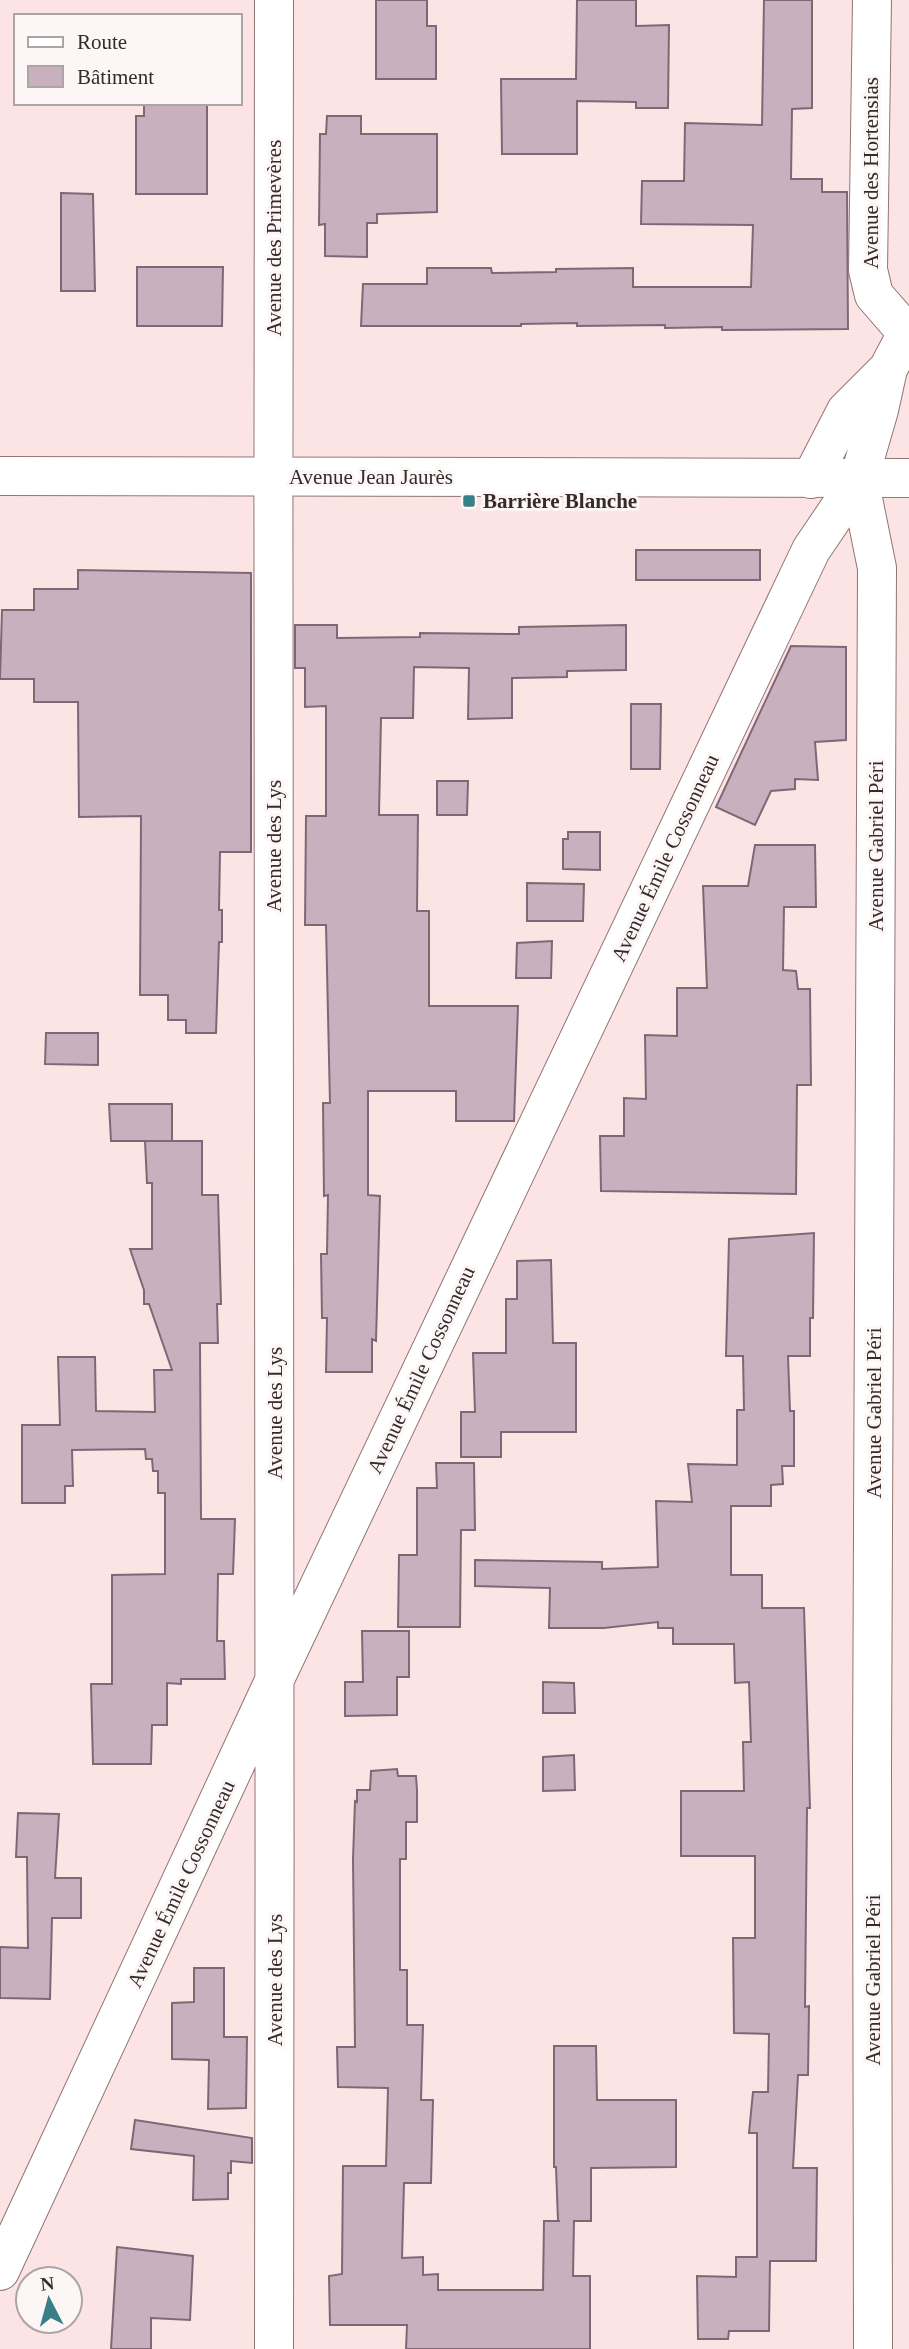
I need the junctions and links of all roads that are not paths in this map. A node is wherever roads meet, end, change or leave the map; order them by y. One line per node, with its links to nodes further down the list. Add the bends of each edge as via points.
1 (274, 0): 6 (street, Avenue des Primevères)
2 (872, 0): 3 (street, Avenue des Hortensias, via 868,270 874,296)
3 (908, 331): 4 (street)
4 (888, 369): 8 (street, via 845,411); 9 (street)
5 (0, 476): 6 (street, Avenue Jean Jaurès)
6 (272, 477): 8 (street, Avenue Jean Jaurès); 10 (street, Avenue des Lys)
7 (909, 478): 9 (street, Avenue Jean Jaurès)
8 (811, 479): 9 (street, Avenue Jean Jaurès)
9 (859, 479): 10 (street, Avenue Émile Cossonneau, via 811,550); 13 (street, Avenue Gabriel Péri, via 877,568)
10 (274, 1681): 11 (street, Avenue Émile Cossonneau); 12 (street, Avenue des Lys)
11 (0, 2271)
12 (274, 2349)
13 (873, 2349)

